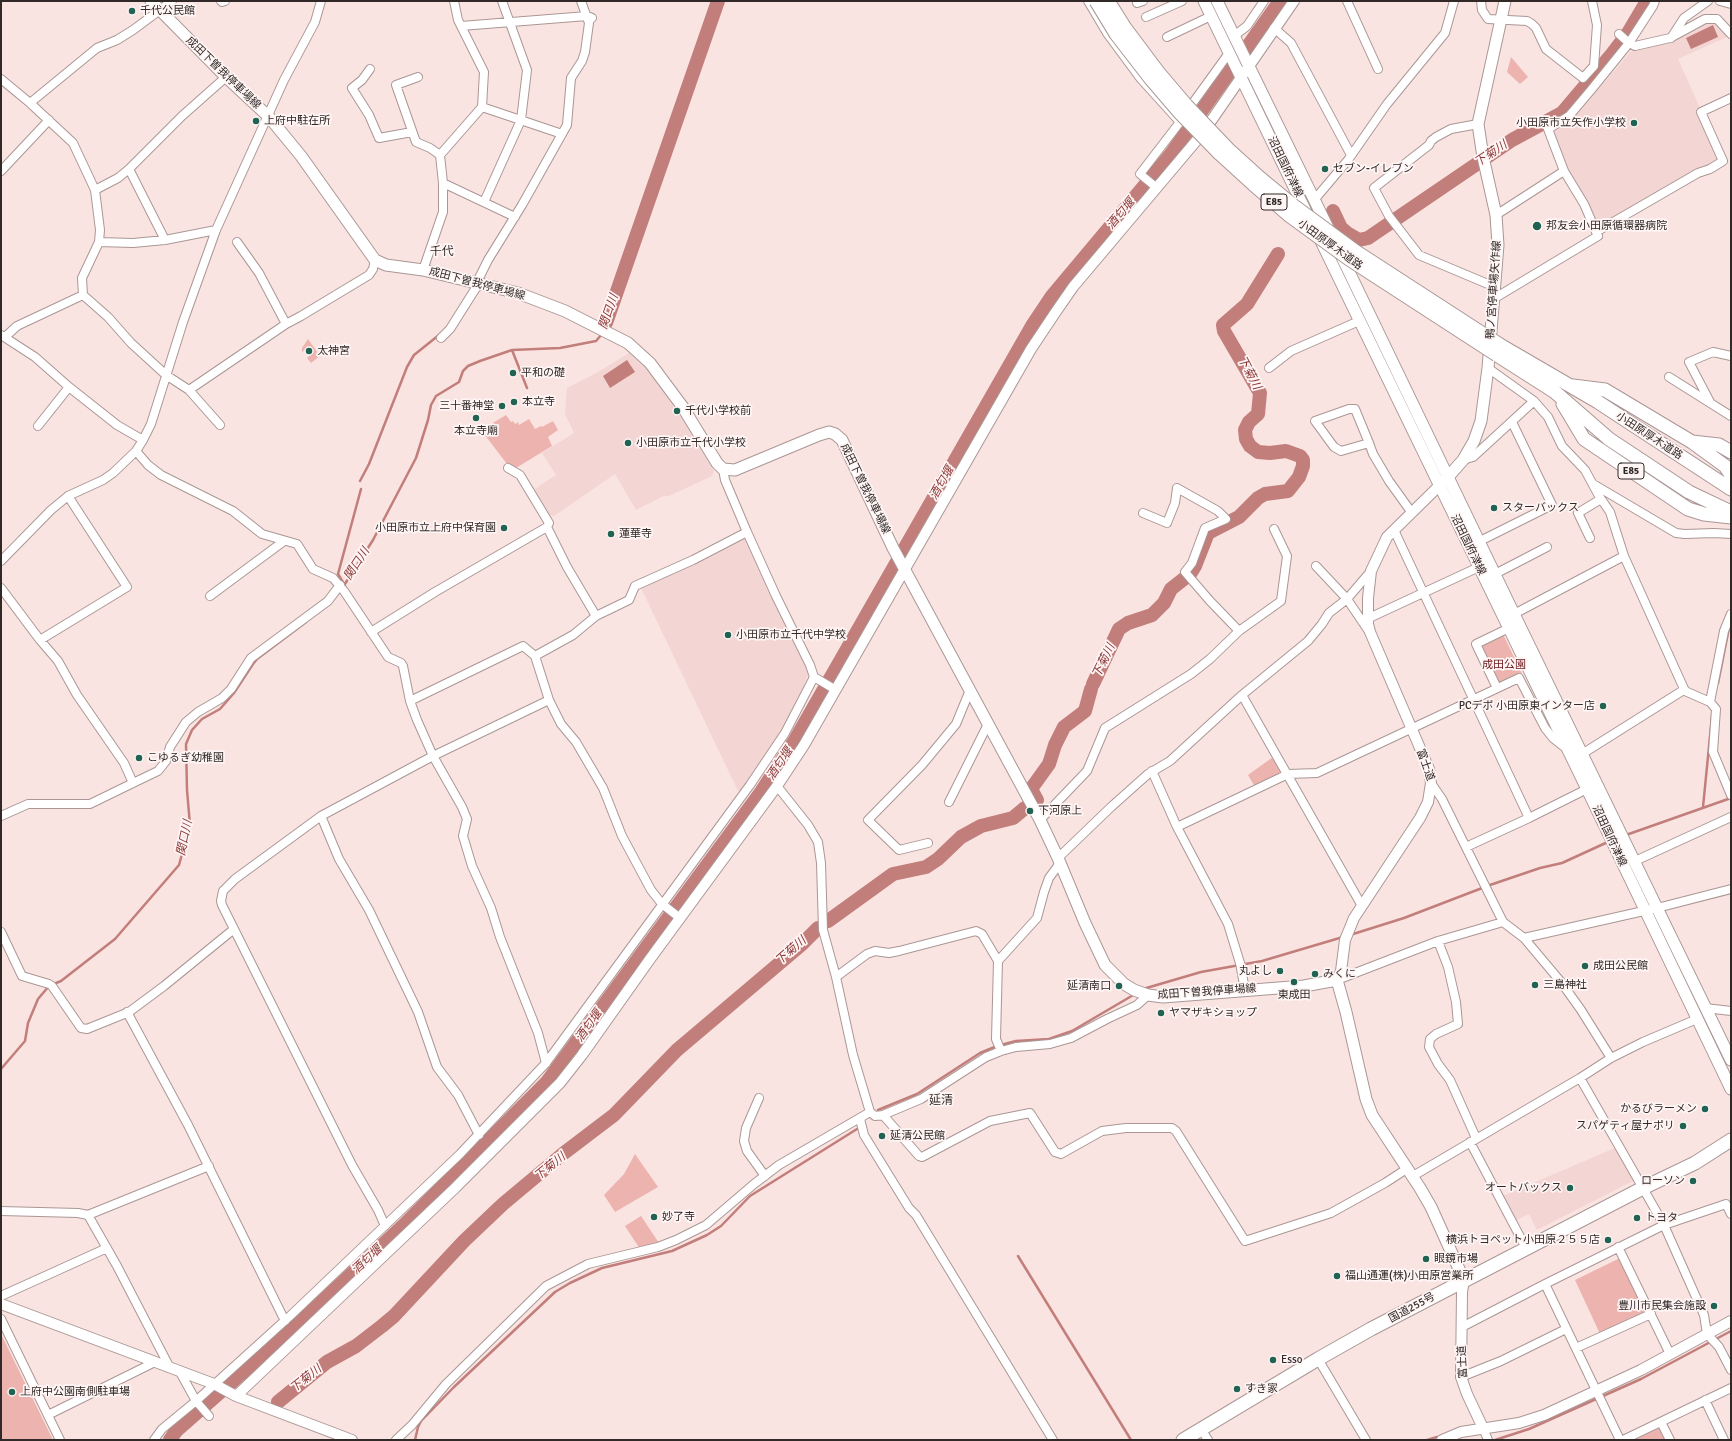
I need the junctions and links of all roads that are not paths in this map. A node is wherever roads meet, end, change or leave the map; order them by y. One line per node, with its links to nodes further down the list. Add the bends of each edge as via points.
1 (151, 1): 26 (main road, 成田下曽我停車場線)
2 (172, 1): 26 (street)
3 (221, 1): 4 (street)
4 (226, 1)
5 (322, 1): 50 (street, via 315,22 284,80)
6 (454, 1): 32 (street)
7 (502, 1): 31 (street)
8 (581, 1): 28 (street)
9 (1088, 1): 53 (street, via 1107,33 1141,79)
10 (1096, 1): 84 (highway, 小田原厚木道路 / E85, bridge, via 1116,34 1150,78 1191,125 1253,184 1290,216 1349,259)
11 (1108, 1): 84 (highway, 小田原厚木道路 / E85, bridge, via 1125,28 1186,106 1260,178 1355,252)
12 (1182, 1): 29 (street)
13 (1204, 1): 27 (main road, 沼田国府津線)
14 (1217, 1): 35 (main road, 沼田国府津線)
15 (1264, 1): 35 (street, via 1247,26)
16 (1294, 1): 33 (street)
17 (1347, 1): 42 (street)
18 (1454, 1): 57 (street, via 1445,33 1387,104)
19 (1481, 1): 30 (street, via 1482,10 1488,19)
20 (1505, 1): 30 (main road, 鴨ノ宮停車場矢作線)
21 (1592, 1): 30 (street, via 1597,25 1594,66 1583,78 1546,49 1532,24)
22 (1655, 1): 38 (street)
23 (1708, 1): 37 (street, via 1684,18)
24 (1720, 1): 25 (street)
25 (1731, 4)
26 (158, 10): 44 (main road, 成田下曽我停車場線); 48 (street, via 117,40 97,48)
27 (1211, 16): 36 (street); 39 (main road, 沼田国府津線)
28 (590, 17): 31 (street); 56 (street, via 585,52 571,78 567,125)
29 (1146, 17)
30 (1501, 20): 54 (main road, 鴨ノ宮停車場矢作線)
31 (510, 23): 32 (street); 52 (street, via 527,70)
32 (461, 26): 49 (street, via 484,72)
33 (1274, 28): 40 (street); 57 (street, via 1291,43)
34 (1731, 34): 37 (street, via 1717,19 1705,19)
35 (1234, 36): 40 (main road, 沼田国府津線)
36 (1167, 37)
37 (1670, 38): 38 (street, via 1635,46)
38 (1625, 39): 60 (street, via 1569,116 1548,129)
39 (1230, 55): 43 (main road, 沼田国府津線); 53 (street)
40 (1247, 64): 43 (street); 65 (main road, 沼田国府津線)
41 (370, 68): 55 (street, via 362,80 352,88 369,115 379,138)
42 (1378, 69)
43 (1240, 76): 63 (street, via 1202,134); 79 (main road, 沼田国府津線)
44 (226, 77): 50 (main road, 成田下曽我停車場線); 59 (street)
45 (418, 77): 55 (street, via 396,85)
46 (1, 79): 48 (street)
47 (1731, 98): 70 (street, via 1701,112 1723,161)
48 (30, 103): 51 (street)
49 (482, 107): 52 (street); 58 (street)
50 (269, 117): 69 (street); 74 (main road, 成田下曽我停車場線, via 301,156)
51 (49, 120): 61 (street); 64 (street, via 73,143)
52 (521, 120): 56 (street); 66 (street)
53 (1180, 122): 63 (street, via 1140,174)
54 (1478, 124): 67 (main road, 鴨ノ宮停車場矢作線); 77 (street, via 1451,129 1436,136 1429,145 1374,188 1389,216 1419,255)
55 (412, 132): 58 (street, via 416,142)
56 (562, 134): 68 (street)
57 (1351, 155): 65 (street)
58 (440, 156): 62 (street)
59 (128, 169): 64 (street, via 118,178); 71 (street)
60 (1564, 171): 67 (street); 70 (street, via 1584,204)
61 (1, 172)
62 (443, 183): 66 (street); 75 (street, via 443,212)
63 (1157, 188): 131 (street, via 1073,287 1055,313)
64 (95, 190): 72 (street)
65 (1315, 200): 108 (main road, 沼田国府津線)
66 (484, 202): 68 (street)
67 (1496, 216): 77 (main road, 鴨ノ宮停車場矢作線, via 1498,245)
68 (515, 217): 76 (street, via 488,260)
69 (216, 230): 71 (street); 88 (street)
70 (1596, 232): 77 (street, via 1598,236)
71 (165, 240): 72 (street, via 133,243)
72 (100, 242): 78 (street, via 82,278)
73 (237, 242): 80 (street, via 259,273)
74 (375, 260): 75 (main road, 成田下曽我停車場線, via 386,265); 80 (street, via 369,275)
75 (423, 270): 76 (main road, 成田下曽我停車場線)
76 (478, 283): 82 (street, via 450,329); 106 (main road, 成田下曽我停車場線, via 518,293 565,311 628,343 650,363 682,406)
77 (1495, 292): 87 (main road, 鴨ノ宮停車場矢作線)
78 (83, 295): 81 (street, via 18,326); 88 (street)
79 (1359, 321): 86 (street, via 1291,351); 110 (main road, 沼田国府津線)
80 (286, 324): 92 (street)
81 (5, 337): 83 (street); 90 (street, via 35,357)
82 (441, 338)
83 (1, 345)
84 (1498, 350): 91 (highway, 小田原厚木道路 / E85)
85 (1731, 356): 94 (street, via 1713,352 1690,362)
86 (1269, 368)
87 (1488, 368): 93 (street); 104 (main road, 鴨ノ宮停車場矢作線, via 1481,421 1474,441)
88 (166, 375): 92 (street); 99 (street, via 151,424)
89 (1669, 377): 94 (street)
90 (69, 388): 98 (street); 99 (street, via 117,425)
91 (1560, 388): 101 (highway, 小田原厚木道路 / E85, via 1604,390); 111 (highway, 小田原厚木道路 / E85, via 1598,402); 114 (highway, 小田原厚木道路 / E85, via 1609,439 1690,492); 117 (highway, 小田原厚木道路 / E85, via 1584,439 1688,509)
92 (189, 390): 97 (street)
93 (1534, 401): 96 (street); 109 (street, via 1548,417 1562,446 1585,470)
94 (1710, 402): 95 (street)
95 (1731, 416)
96 (1512, 422): 104 (street, via 1472,457); 125 (street, via 1552,505)
97 (220, 425)
98 (38, 426)
99 (143, 440): 102 (street)
100 (1369, 442): 100 (street, via 1341,451 1334,447 1315,421 1355,409); 116 (street, via 1389,481)
101 (1692, 442): 103 (highway, via 1719,445); 107 (highway, 小田原厚木道路 / E85, via 1724,466)
102 (136, 451): 112 (street, via 103,480); 124 (street, via 161,475 233,510 262,534)
103 (1731, 452)
104 (1463, 460): 108 (main road, 鴨ノ宮停車場矢作線)
105 (508, 468): 118 (street, via 520,475 549,523)
106 (723, 470): 121 (street); 131 (main road, 成田下曽我停車場線, via 735,470 819,435 829,432 835,434 842,440)
107 (1731, 475)
108 (1448, 477): 110 (street, 富士道); 125 (main road, 沼田国府津線)
109 (1593, 484): 113 (street); 122 (street, via 1676,533)
110 (1439, 487): 116 (street, 富士道); 130 (main road, 沼田国府津線)
111 (1731, 489)
112 (68, 496): 128 (street); 147 (street, via 127,587)
113 (1601, 499): 123 (street, via 1578,513); 127 (street, via 1610,512)
114 (1731, 512)
115 (1143, 513): 144 (street, via 1167,523 1175,503 1177,488 1226,518 1205,528 1192,563 1185,572)
116 (1412, 513): 120 (street, 富士道)
117 (1731, 517)
118 (547, 526): 141 (street, via 566,567); 145 (street)
119 (1274, 529): 144 (street, via 1287,556 1281,602)
120 (1394, 530): 132 (street, 富士道, via 1387,537); 136 (street)
121 (747, 532): 141 (street, via 635,586 629,600); 149 (street)
122 (1731, 534)
123 (1590, 538)
124 (284, 541): 135 (street, via 297,544 313,569 333,578); 137 (street)
125 (1480, 541): 133 (main road, 沼田国府津線)
126 (1547, 547): 133 (street)
127 (1624, 556): 139 (street); 153 (street)
128 (1, 561)
129 (1316, 566): 138 (street)
130 (1479, 567): 136 (street); 143 (main road, 沼田国府津線)
131 (905, 569): 151 (street); 152 (main road, 成田下曽我停車場線)
132 (1372, 571): 138 (street); 142 (street, 富士道, via 1368,598)
133 (1495, 574): 139 (main road, 沼田国府津線)
134 (1, 588): 147 (street)
135 (342, 588): 145 (street); 166 (street, via 251,658 231,689 222,698 186,722 158,771)
136 (1424, 594): 142 (street); 155 (street)
137 (210, 596)
138 (1347, 599): 146 (street); 154 (street, via 1329,613 1308,641)
139 (1514, 614): 162 (main road, 沼田国府津線)
140 (1731, 614): 158 (street, via 1724,631)
141 (596, 616): 148 (street, via 573,635)
142 (1369, 618): 146 (street, 富士道)
143 (1509, 628): 150 (street, via 1476,644); 161 (main road, 沼田国府津線)
144 (1239, 631): 176 (street, via 1191,674 1105,728 1086,771)
145 (371, 632): 157 (street, via 388,656 403,666)
146 (1370, 632): 160 (street, 富士道)
147 (40, 640): 166 (street, via 58,661 77,695 124,763)
148 (535, 656): 156 (street); 157 (street, via 523,646)
149 (817, 679): 151 (street); 183 (street, via 750,785)
150 (1497, 688): 155 (street); 161 (street, via 1519,678 1546,728 1553,738)
151 (836, 690): 168 (street)
152 (970, 690): 159 (main road, 成田下曽我停車場線); 178 (street, via 956,724 868,820 899,850)
153 (1685, 691): 158 (street); 162 (street)
154 (1242, 695): 164 (street, via 1170,761); 165 (street)
155 (1473, 699): 160 (street); 175 (street)
156 (549, 700): 163 (street); 183 (street, via 561,724 576,742 603,788 622,836 651,890)
157 (410, 701): 163 (street)
158 (1710, 702): 170 (street, via 1716,709 1713,752)
159 (988, 724): 171 (street); 176 (main road, 成田下曽我停車場線)
160 (1411, 728): 165 (street, via 1316,773); 167 (street, 富士道, via 1429,769)
161 (1568, 750): 169 (main road, 沼田国府津線)
162 (1582, 754): 181 (main road, 沼田国府津線)
163 (433, 756): 173 (street); 205 (street, via 467,820 463,836 472,866 491,908 538,1033)
164 (1152, 771): 177 (street); 180 (street, via 1111,807)
165 (1288, 774): 177 (street); 184 (street)
166 (133, 783): 172 (street, via 90,804 28,804)
167 (1431, 783): 179 (street, 富士道); 184 (street, via 1428,802 1420,818)
168 (777, 786): 187 (street); 194 (street, via 818,842 823,930)
169 (1587, 788): 175 (street); 186 (main road, 沼田国府津線)
170 (1731, 795)
171 (949, 802)
172 (1, 816)
173 (321, 816): 189 (street, via 235,879 223,891 222,905); 212 (street, via 339,859 369,910 418,1012 437,1068 458,1095)
174 (1731, 817): 181 (street)
175 (1529, 818): 179 (street)
176 (1040, 820): 180 (main road, 成田下曽我停車場線)
177 (1177, 827): 196 (street, via 1228,924)
178 (928, 843)
179 (1466, 847): 188 (street, 富士道)
180 (1059, 860): 193 (street, via 1046,885 1036,918); 197 (main road, 成田下曽我停車場線, via 1105,965 1114,976 1134,990)
181 (1635, 861): 185 (main road, 沼田国府津線)
182 (1731, 888): 185 (street)
183 (662, 904): 187 (street); 205 (street)
184 (1362, 906): 195 (street, via 1347,936)
185 (1657, 908): 186 (street); 198 (main road, 沼田国府津線)
186 (1645, 910): 191 (street); 201 (main road, 沼田国府津線)
187 (680, 918): 248 (street, via 560,1083 456,1187)
188 (1504, 922): 191 (street); 192 (street)
189 (234, 929): 200 (street, via 164,986); 223 (street)
190 (1, 932): 200 (street, via 22,976 51,985 82,1028 87,1029)
191 (1524, 938): 203 (street, via 1562,982)
192 (1438, 941): 195 (street); 213 (street, via 1448,967 1458,1024 1436,1034 1430,1039 1429,1047 1450,1080)
193 (998, 961): 194 (street, via 982,934 976,931 889,953 875,951); 202 (street, via 996,1039)
194 (836, 977): 209 (street, via 853,1054)
195 (1337, 980): 196 (main road, 成田下曽我停車場線, via 1304,986); 216 (main road, via 1366,1099 1377,1124)
196 (1245, 990): 197 (main road, 成田下曽我停車場線, via 1162,997)
197 (1148, 995): 202 (street, via 1137,1005 1071,1038 1050,1044)
198 (1705, 1008): 199 (street); 204 (main road, 沼田国府津線)
199 (1731, 1011)
200 (127, 1012): 215 (street)
201 (1697, 1019): 203 (street); 207 (main road, 沼田国府津線)
202 (999, 1047): 210 (street, via 921,1099)
203 (1611, 1058): 206 (street)
204 (1731, 1060)
205 (546, 1063): 212 (street)
206 (1580, 1078): 213 (street); 218 (street)
207 (1731, 1089)
208 (759, 1098): 217 (street, via 746,1128 744,1141 747,1151)
209 (870, 1112): 210 (street, via 875,1116); 211 (street)
210 (883, 1115): 216 (street, via 922,1157 990,1121 1030,1113 1055,1152 1061,1154 1102,1131 1172,1128 1244,1241 1331,1213)
211 (860, 1119): 217 (street, via 779,1165); 260 (street, via 868,1142 909,1208 916,1215)
212 (479, 1135): 223 (street)
213 (1473, 1140): 216 (street); 226 (street)
214 (1731, 1140): 218 (highway, 国道255号, via 1696,1162)
215 (209, 1166): 221 (street); 233 (street)
216 (1410, 1172): 227 (main road, via 1431,1207)
217 (765, 1176): 259 (street, via 706,1225 689,1234 658,1247 588,1264 546,1286 446,1384)
218 (1643, 1188): 222 (street); 226 (highway, 国道255号)
219 (1, 1211): 221 (street)
220 (1731, 1214): 222 (street, via 1726,1204)
221 (88, 1215): 225 (street)
222 (1664, 1225): 224 (street); 237 (street, via 1704,1315)
223 (385, 1226): 233 (street)
224 (1618, 1247): 228 (street); 231 (street)
225 (107, 1248): 229 (street); 242 (street)
226 (1526, 1248): 227 (highway, 国道255号)
227 (1464, 1280): 235 (street, 富士道); 240 (highway, 国道255号)
228 (1545, 1284): 235 (street); 236 (street)
229 (1, 1296)
230 (1, 1304): 241 (street)
231 (1651, 1314): 238 (street); 239 (street)
232 (1, 1319): 251 (street)
233 (285, 1321): 245 (street)
234 (1731, 1321): 237 (street)
235 (1462, 1327): 244 (street, 富士道)
236 (1566, 1329): 238 (street); 244 (street, via 1501,1361)
237 (1709, 1336): 239 (street); 243 (street)
238 (1576, 1348): 247 (street)
239 (1670, 1354): 247 (street)
240 (1318, 1359): 255 (highway, 国道255号); 262 (street)
241 (155, 1362): 242 (street); 251 (street)
242 (175, 1370): 245 (street); 250 (street)
243 (1731, 1370)
244 (1461, 1377): 254 (street, 富士道)
245 (214, 1384): 248 (street); 250 (street)
246 (1731, 1388): 249 (street)
247 (1599, 1394): 254 (street, via 1530,1420); 265 (street)
248 (236, 1396): 258 (street)
249 (1705, 1400): 253 (street); 267 (street)
250 (196, 1401): 252 (street); 257 (street, via 162,1429)
251 (48, 1415): 256 (street)
252 (209, 1416)
253 (1661, 1422): 265 (street); 266 (street)
254 (1483, 1428): 263 (street, via 1461,1432); 264 (street, 富士道)
255 (1204, 1434): 261 (highway, 国道255号)
256 (60, 1440)
257 (154, 1440)
258 (352, 1440)
259 (396, 1440)
260 (1053, 1440)
261 (1183, 1440)
262 (1366, 1440)
263 (1442, 1440)
264 (1488, 1440)
265 (1622, 1440)
266 (1670, 1440)
267 (1724, 1440)

